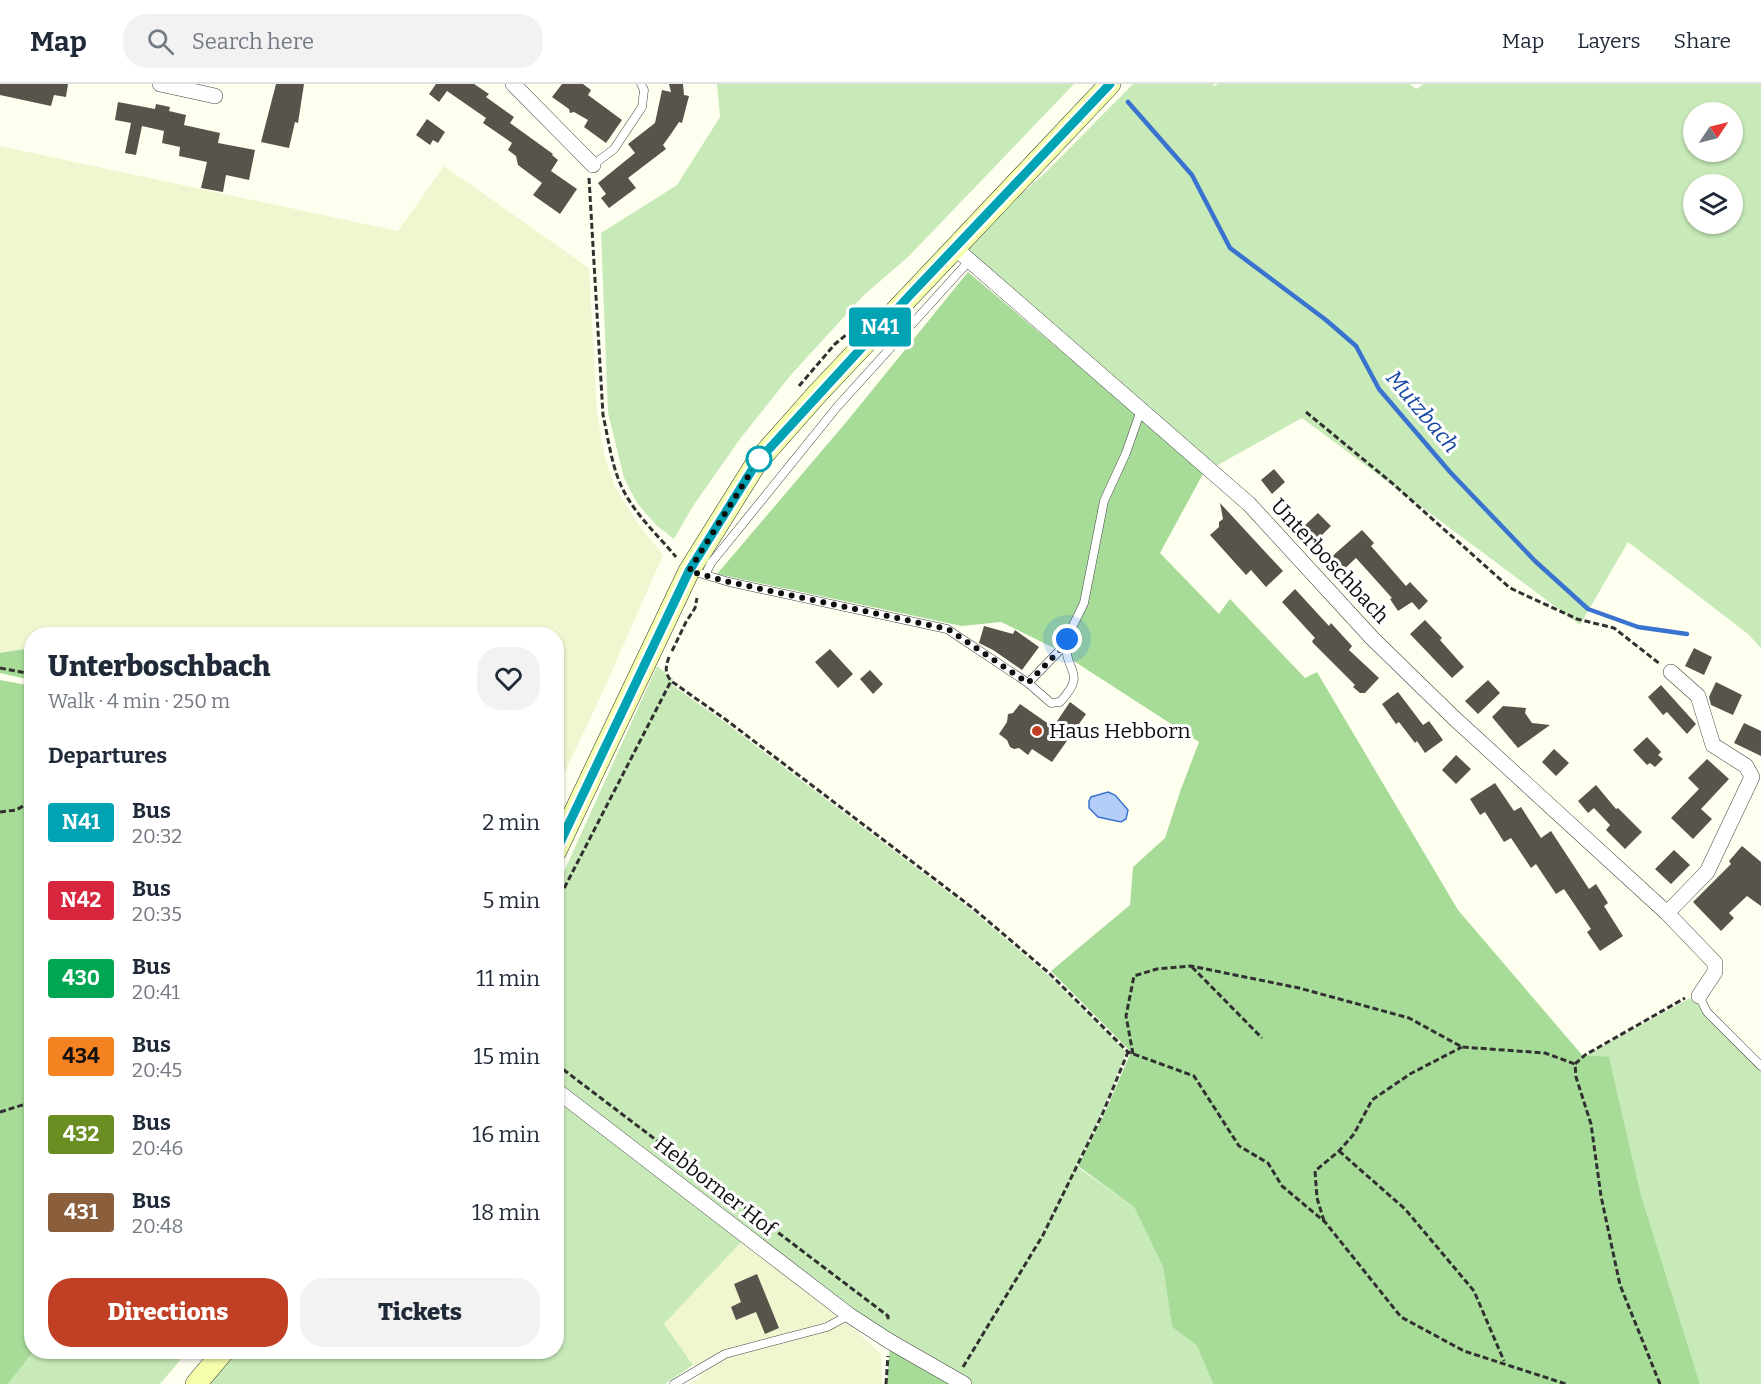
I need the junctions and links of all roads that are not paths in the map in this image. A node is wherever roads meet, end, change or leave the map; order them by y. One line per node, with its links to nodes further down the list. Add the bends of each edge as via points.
1 (160, 84): 5 (street)
2 (513, 84): 6 (street)
3 (641, 84): 6 (lane, via 642,107 614,149)
4 (1110, 84): 7 (main road)
5 (215, 96)
6 (592, 165)
7 (962, 254): 8 (street, Unterboschbach); 9 (main road, via 818,393 757,462)
8 (1142, 408): 10 (lane, via 1104,501 1084,603); 14 (street, Unterboschbach, via 1249,504 1372,638 1453,717)
9 (697, 573): 12 (lane, via 948,629); 13 (main road)
10 (1067, 639): 12 (lane); 12 (lane, via 1075,683 1060,702 1051,703)
11 (1671, 672): 14 (street, via 1698,696 1713,745 1746,766 1752,777 1707,872)
12 (1028, 683)
13 (564, 835)
14 (1667, 913): 15 (street, Unterboschbach, via 1714,963 1715,972)
15 (1699, 996): 16 (lane, via 1707,1012)
16 (1761, 1066)
17 (564, 1096): 18 (street, Hebborner Hof)
18 (849, 1315): 20 (street, Hebborner Hof); 22 (lane, via 827,1327 725,1354)
19 (216, 1359): 21 (main road)
20 (960, 1382)
21 (196, 1384)
22 (674, 1384)

